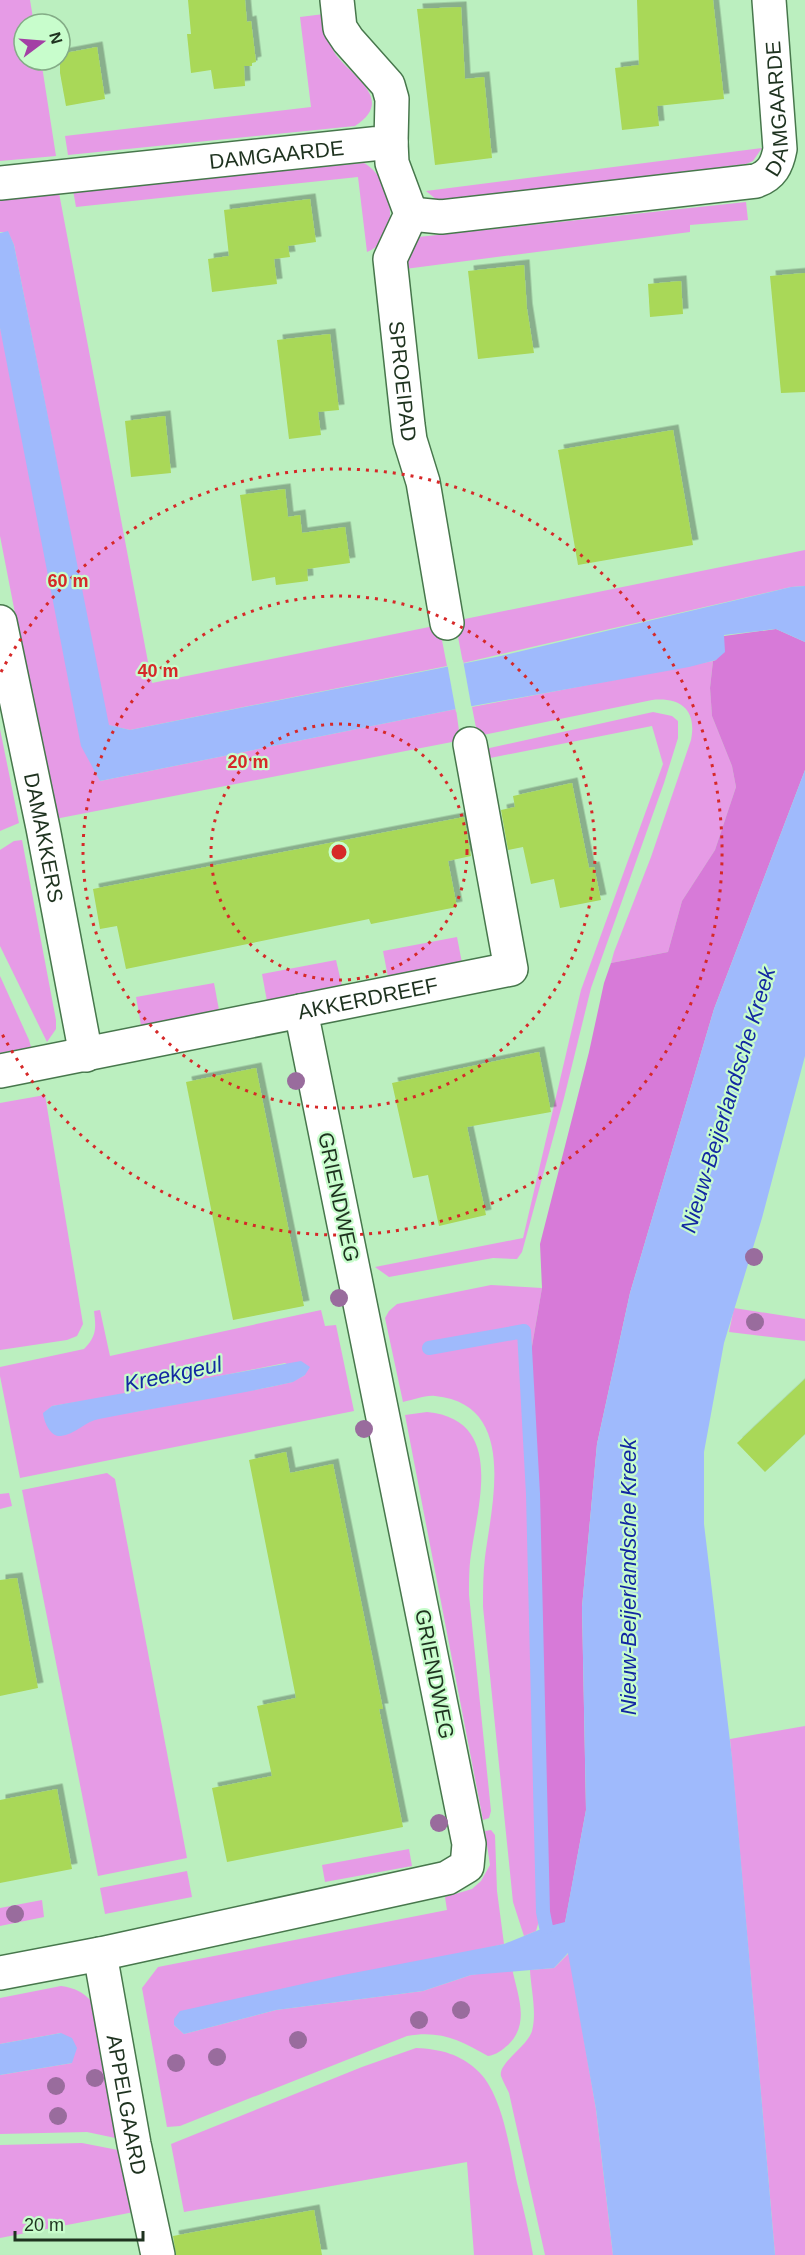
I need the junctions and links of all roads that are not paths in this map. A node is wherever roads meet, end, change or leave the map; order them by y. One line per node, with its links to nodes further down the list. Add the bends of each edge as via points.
1 (337, 0): 3 (street, via 340,28 388,85 392,99)
2 (769, 0): 5 (street, DAMGAARDE, via 780,148 777,165 766,177 441,217)
3 (391, 142): 4 (street, DAMGAARDE); 5 (street, via 392,163)
4 (0, 183)
5 (411, 214): 7 (street, SPROEIPAD, via 390,258 410,440 423,482)
6 (0, 622): 10 (street, DAMAKKERS)
7 (447, 623)
8 (470, 744): 9 (street, AKKERDREEF, via 511,969)
9 (302, 1011): 10 (street, AKKERDREEF); 12 (street, GRIENDWEG, via 469,1844 467,1866 447,1878)
10 (86, 1055): 11 (street, AKKERDREEF)
11 (0, 1071)
12 (100, 1954): 13 (street, GRIENDWEG); 14 (street, APPELGAARD)
13 (0, 1973)
14 (158, 2255)

